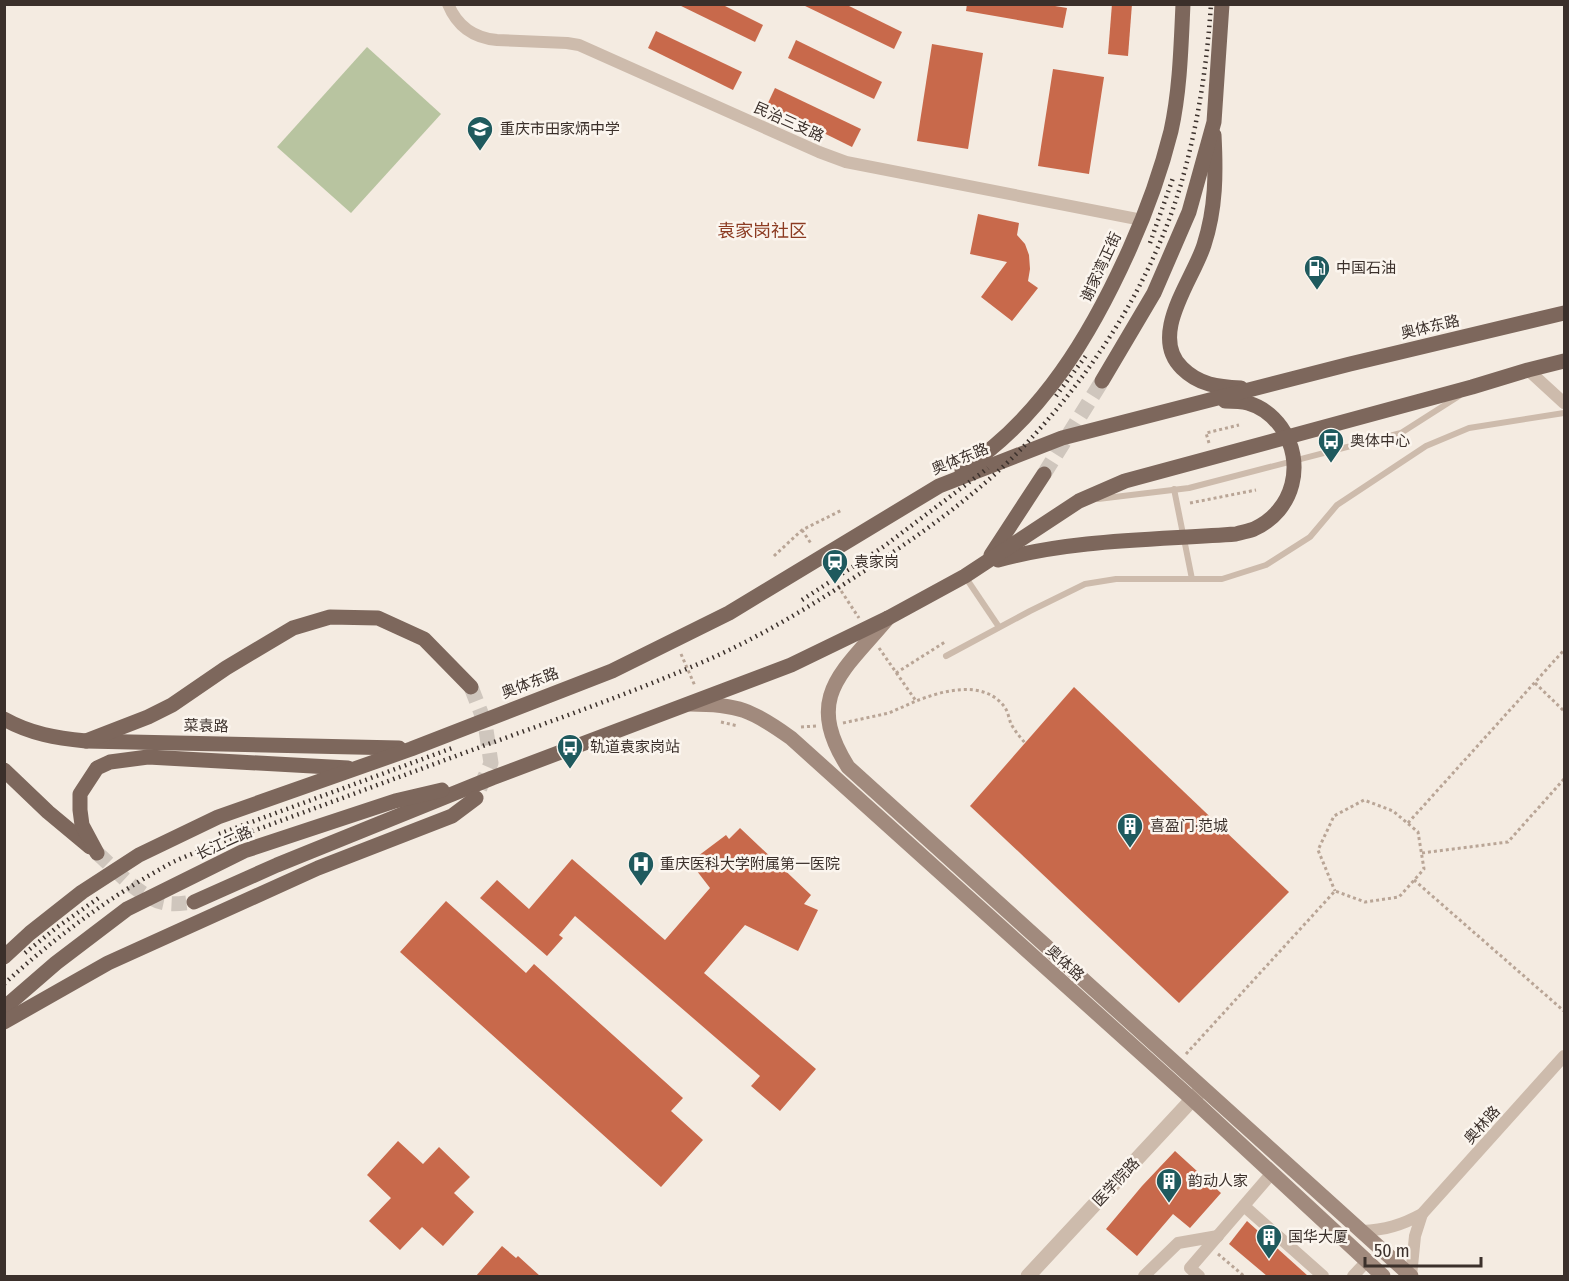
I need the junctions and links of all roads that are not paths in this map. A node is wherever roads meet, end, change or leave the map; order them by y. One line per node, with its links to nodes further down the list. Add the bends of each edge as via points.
1 (447, 4): 5 (street, 民治三支路, via 455,20 486,39 579,45 846,162)
2 (1183, 4): 5 (main road, 谢家湾正街, via 1179,85 1171,131)
3 (1222, 4): 4 (main road)
4 (1214, 122): 9 (main road, via 1185,222 1154,293); 11 (main road, via 1216,181 1212,217 1204,247 1174,314 1168,340 1178,365 1189,375 1217,387)
5 (1142, 220): 16 (main road, 谢家湾正街, via 1104,305 1053,383 997,445)
6 (1564, 313): 11 (main road, 奥体东路)
7 (1564, 362): 8 (main road)
8 (1528, 370): 10 (main road); 13 (street)
9 (1102, 381)
10 (1472, 387): 17 (lane, via 1401,434); 18 (main road, via 1125,481)
11 (1256, 389): 12 (main road, 奥体东路)
12 (1215, 399): 16 (main road, 奥体东路, via 1062,438); 19 (main road, via 1248,403 1264,411 1278,423 1291,446 1293,482 1285,501 1268,520 1236,534 1068,545)
13 (1564, 403)
14 (1564, 413): 21 (lane, via 1469,428 1426,446 1337,505 1310,537 1266,565 1222,579)
15 (1044, 474): 19 (main road)
16 (939, 486): 29 (main road, 奥体东路, via 729,613 612,671)
17 (1174, 489): 18 (lane); 21 (lane)
18 (1079, 501): 19 (main road)
19 (986, 563): 20 (main road)
20 (965, 576): 22 (main road); 23 (lane)
21 (1192, 579): 23 (lane, via 1116,579 1085,584)
22 (888, 618): 26 (main road, via 791,664); 39 (main road, 奥体路, via 831,691 829,728 848,767)
23 (999, 627): 24 (lane)
24 (946, 656)
25 (471, 687): 28 (main road, via 424,639 378,618 330,617 293,628 172,705)
26 (687, 704): 32 (main road); 40 (main road, 奥体路, via 740,708 762,717 791,738)
27 (4, 719): 28 (main road, 菜袁路, via 49,737)
28 (86, 741): 29 (main road, 菜袁路)
29 (411, 749): 30 (main road, 长江二路)
30 (354, 768): 31 (main road, via 148,757 110,762 97,768 80,794 82,825 97,853); 35 (main road, 长江二路, via 218,817 139,855 82,892)
31 (4, 770)
32 (492, 778): 34 (main road); 36 (main road, 长江二路, via 395,801 244,851 127,909)
33 (476, 798): 37 (main road, via 452,816 318,868 108,963)
34 (194, 902)
35 (4, 957)
36 (4, 1008)
37 (4, 1022)
38 (1564, 1056): 43 (street, 奥林路)
39 (1203, 1088): 40 (street, 医学院路); 44 (main road, 奥体路)
40 (1192, 1100): 41 (main road, 奥体路); 47 (street, 医学院路)
41 (1272, 1173): 42 (street); 46 (main road, 奥体路)
42 (1244, 1206): 45 (street); 50 (street)
43 (1422, 1214): 44 (street, 奥林路, via 1385,1230); 53 (street, 奥林路, via 1414,1236)
44 (1362, 1231): 53 (main road, 奥体路)
45 (1213, 1240): 48 (street, via 1178,1243); 49 (street, via 1190,1268)
46 (1367, 1261): 51 (street); 52 (main road, 奥体路)
47 (1035, 1274)
48 (1144, 1276)
49 (1199, 1276)
50 (1323, 1276)
51 (1353, 1276)
52 (1383, 1276)
53 (1411, 1276)

